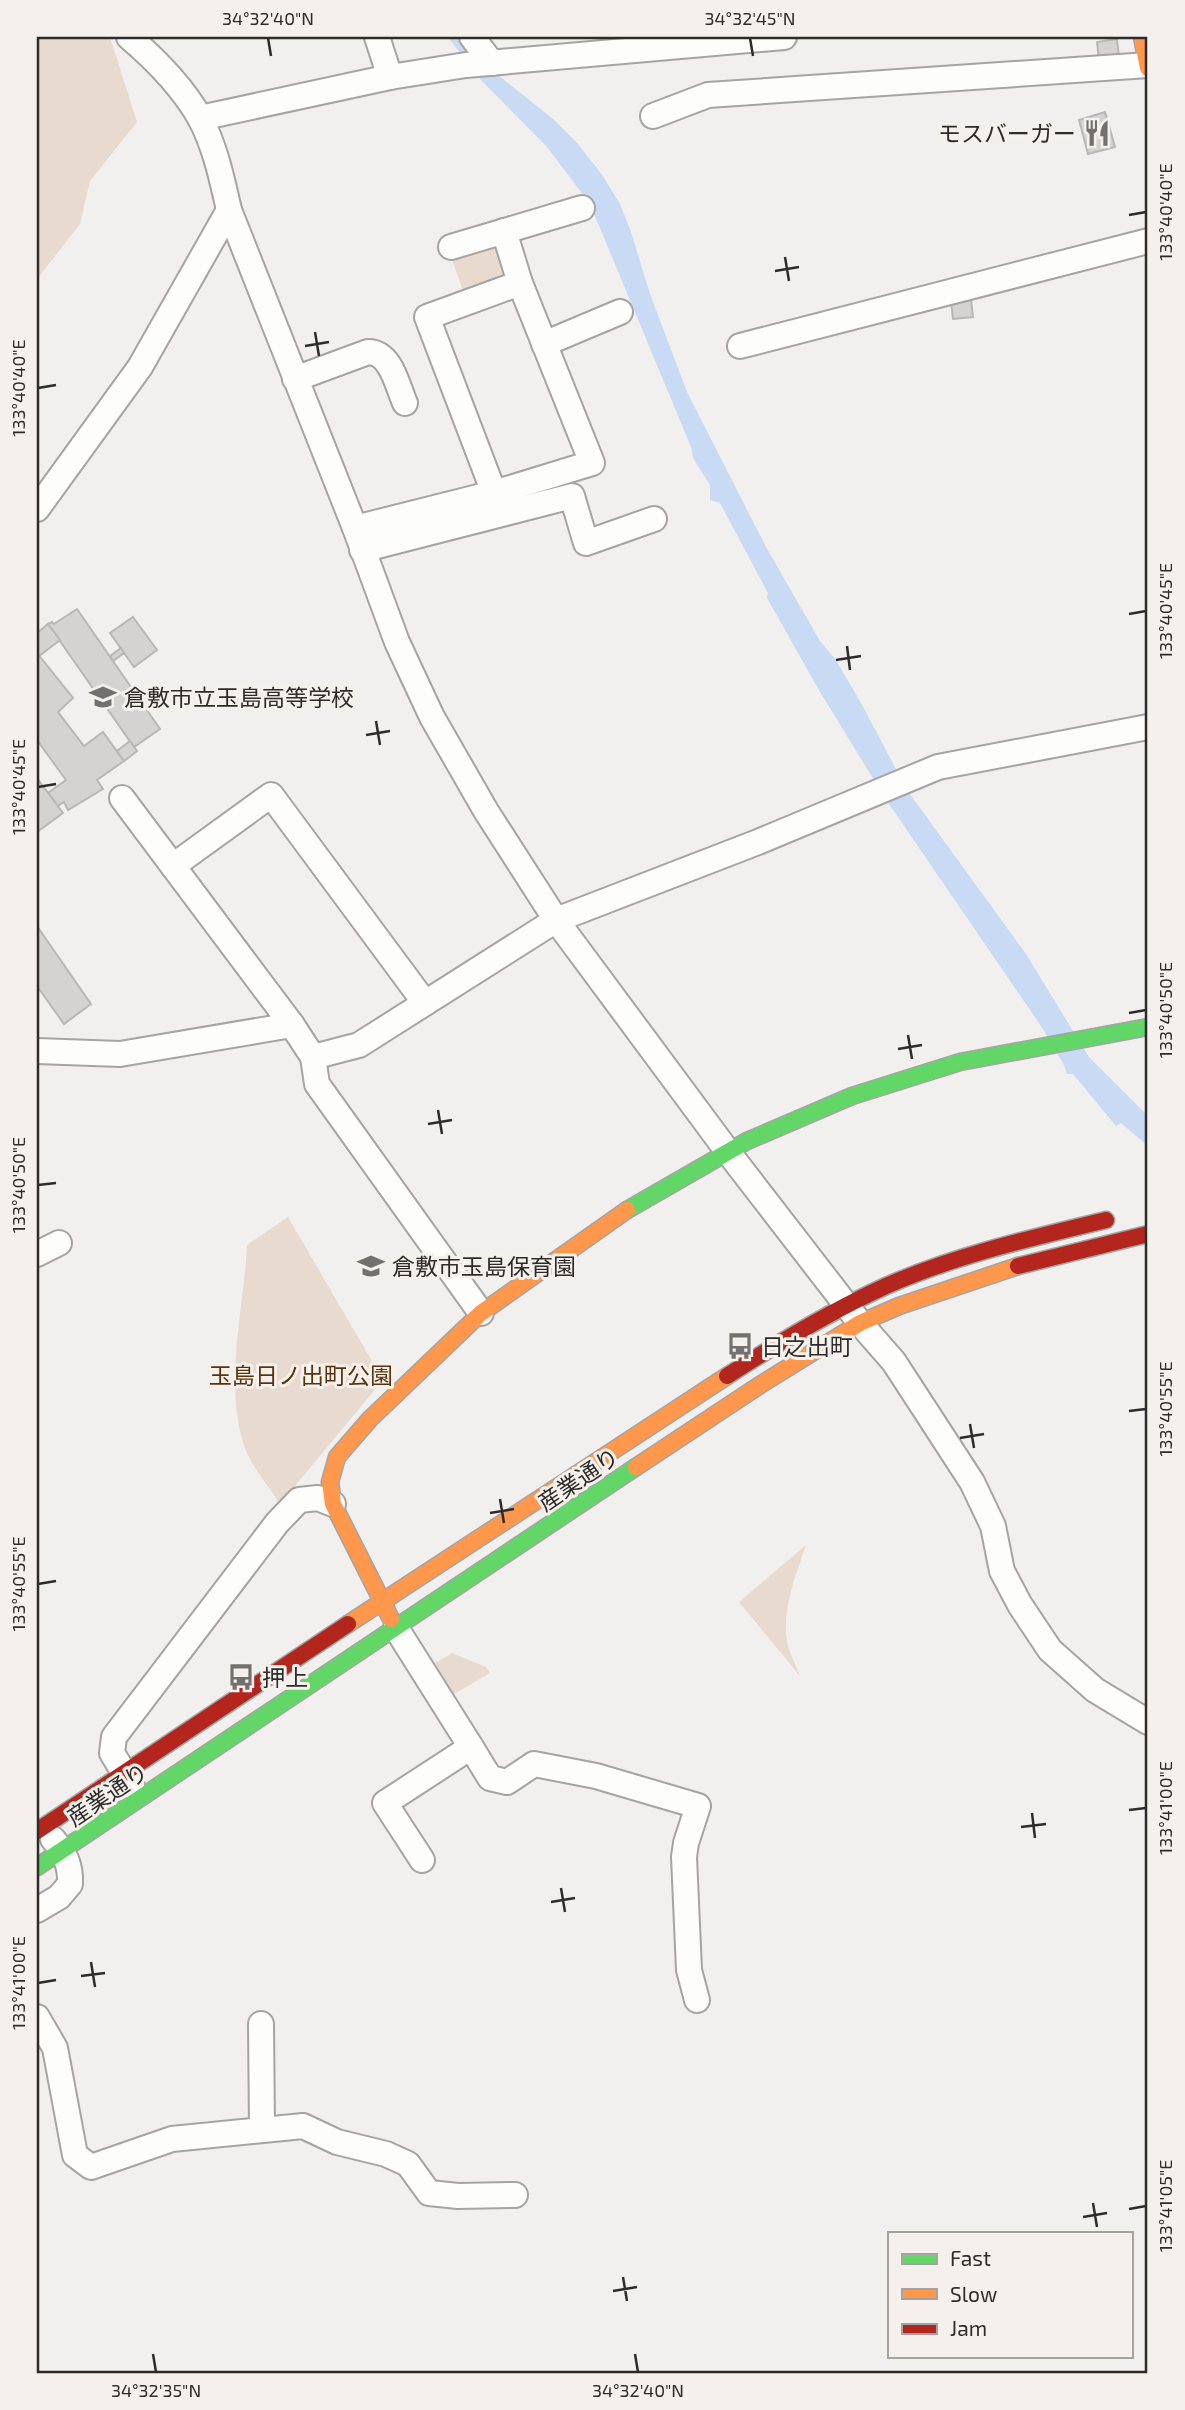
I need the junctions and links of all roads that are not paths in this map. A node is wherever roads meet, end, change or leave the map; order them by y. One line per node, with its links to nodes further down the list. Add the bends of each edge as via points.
1 (129, 37): 10 (street)
2 (159, 37): 10 (street)
3 (377, 37): 9 (street)
4 (472, 37): 7 (street)
5 (784, 37): 7 (street)
6 (1142, 37): 8 (main road)
7 (492, 63): 9 (street)
8 (1148, 66): 11 (street, via 708,95)
9 (390, 77): 12 (street)
10 (172, 78): 12 (street)
11 (653, 116)
12 (200, 118): 14 (street)
13 (582, 208): 15 (street)
14 (229, 210): 22 (street); 27 (street, via 141,367)
15 (503, 231): 17 (street); 18 (street)
16 (1148, 241): 21 (street)
17 (451, 247)
18 (520, 283): 20 (street); 25 (street, via 426,317)
19 (620, 312): 20 (street)
20 (544, 344): 24 (street, via 592,463)
21 (740, 346)
22 (295, 379): 23 (street, via 375,352 386,359); 29 (street)
23 (405, 403)
24 (564, 472): 25 (street); 26 (street)
25 (494, 493): 29 (street)
26 (572, 496): 28 (street, via 586,542); 29 (street)
27 (37, 509)
28 (654, 519)
29 (358, 539): 33 (street, via 397,642 432,717)
30 (1148, 727): 33 (street, via 938,767)
31 (122, 798): 32 (street)
32 (173, 866): 34 (street, via 271,795); 35 (street)
33 (556, 920): 34 (street); 39 (street)
34 (425, 1003): 38 (street, via 359,1045)
35 (292, 1025): 37 (street, via 120,1054); 38 (street)
36 (1148, 1027): 39 (main road, via 960,1062 852,1096)
37 (37, 1051)
38 (313, 1057): 42 (street, via 317,1084)
39 (727, 1153): 42 (main road, via 633,1206); 43 (street)
40 (1121, 1217): 43 (main road, 産業通り, via 985,1250 888,1285)
41 (1148, 1234): 43 (main road, 産業通り, via 1012,1268 899,1306)
42 (481, 1313): 44 (main road, via 370,1419 337,1457 330,1482)
43 (853, 1314): 45 (main road, 産業通り, via 733,1372); 46 (main road, 産業通り, via 760,1385); 47 (street, via 894,1363 972,1482 993,1526 1002,1571 1050,1650 1095,1690)
44 (333, 1504): 45 (main road); 49 (street, via 318,1498 299,1500 277,1522 114,1737 112,1753)
45 (382, 1601): 46 (main road); 49 (main road, 産業通り)
46 (396, 1628): 48 (street); 50 (main road, 産業通り)
47 (1148, 1723)
48 (471, 1747): 53 (street, via 385,1803); 56 (street, via 490,1778 507,1782 534,1764 596,1776 698,1806 684,1857 689,1970)
49 (125, 1774): 50 (street); 51 (main road, 産業通り)
50 (140, 1799): 52 (main road, 産業通り)
51 (39, 1825): 52 (street)
52 (63, 1851): 54 (main road, 産業通り); 55 (street, via 71,1884)
53 (422, 1860)
54 (37, 1867)
55 (37, 1910)
56 (697, 2000)
57 (37, 2017): 59 (street, via 55,2048 75,2155 91,2167 172,2139)
58 (261, 2024): 59 (street)
59 (262, 2129): 60 (street, via 303,2126 337,2142 386,2154 408,2164 429,2193)
60 (515, 2195)

